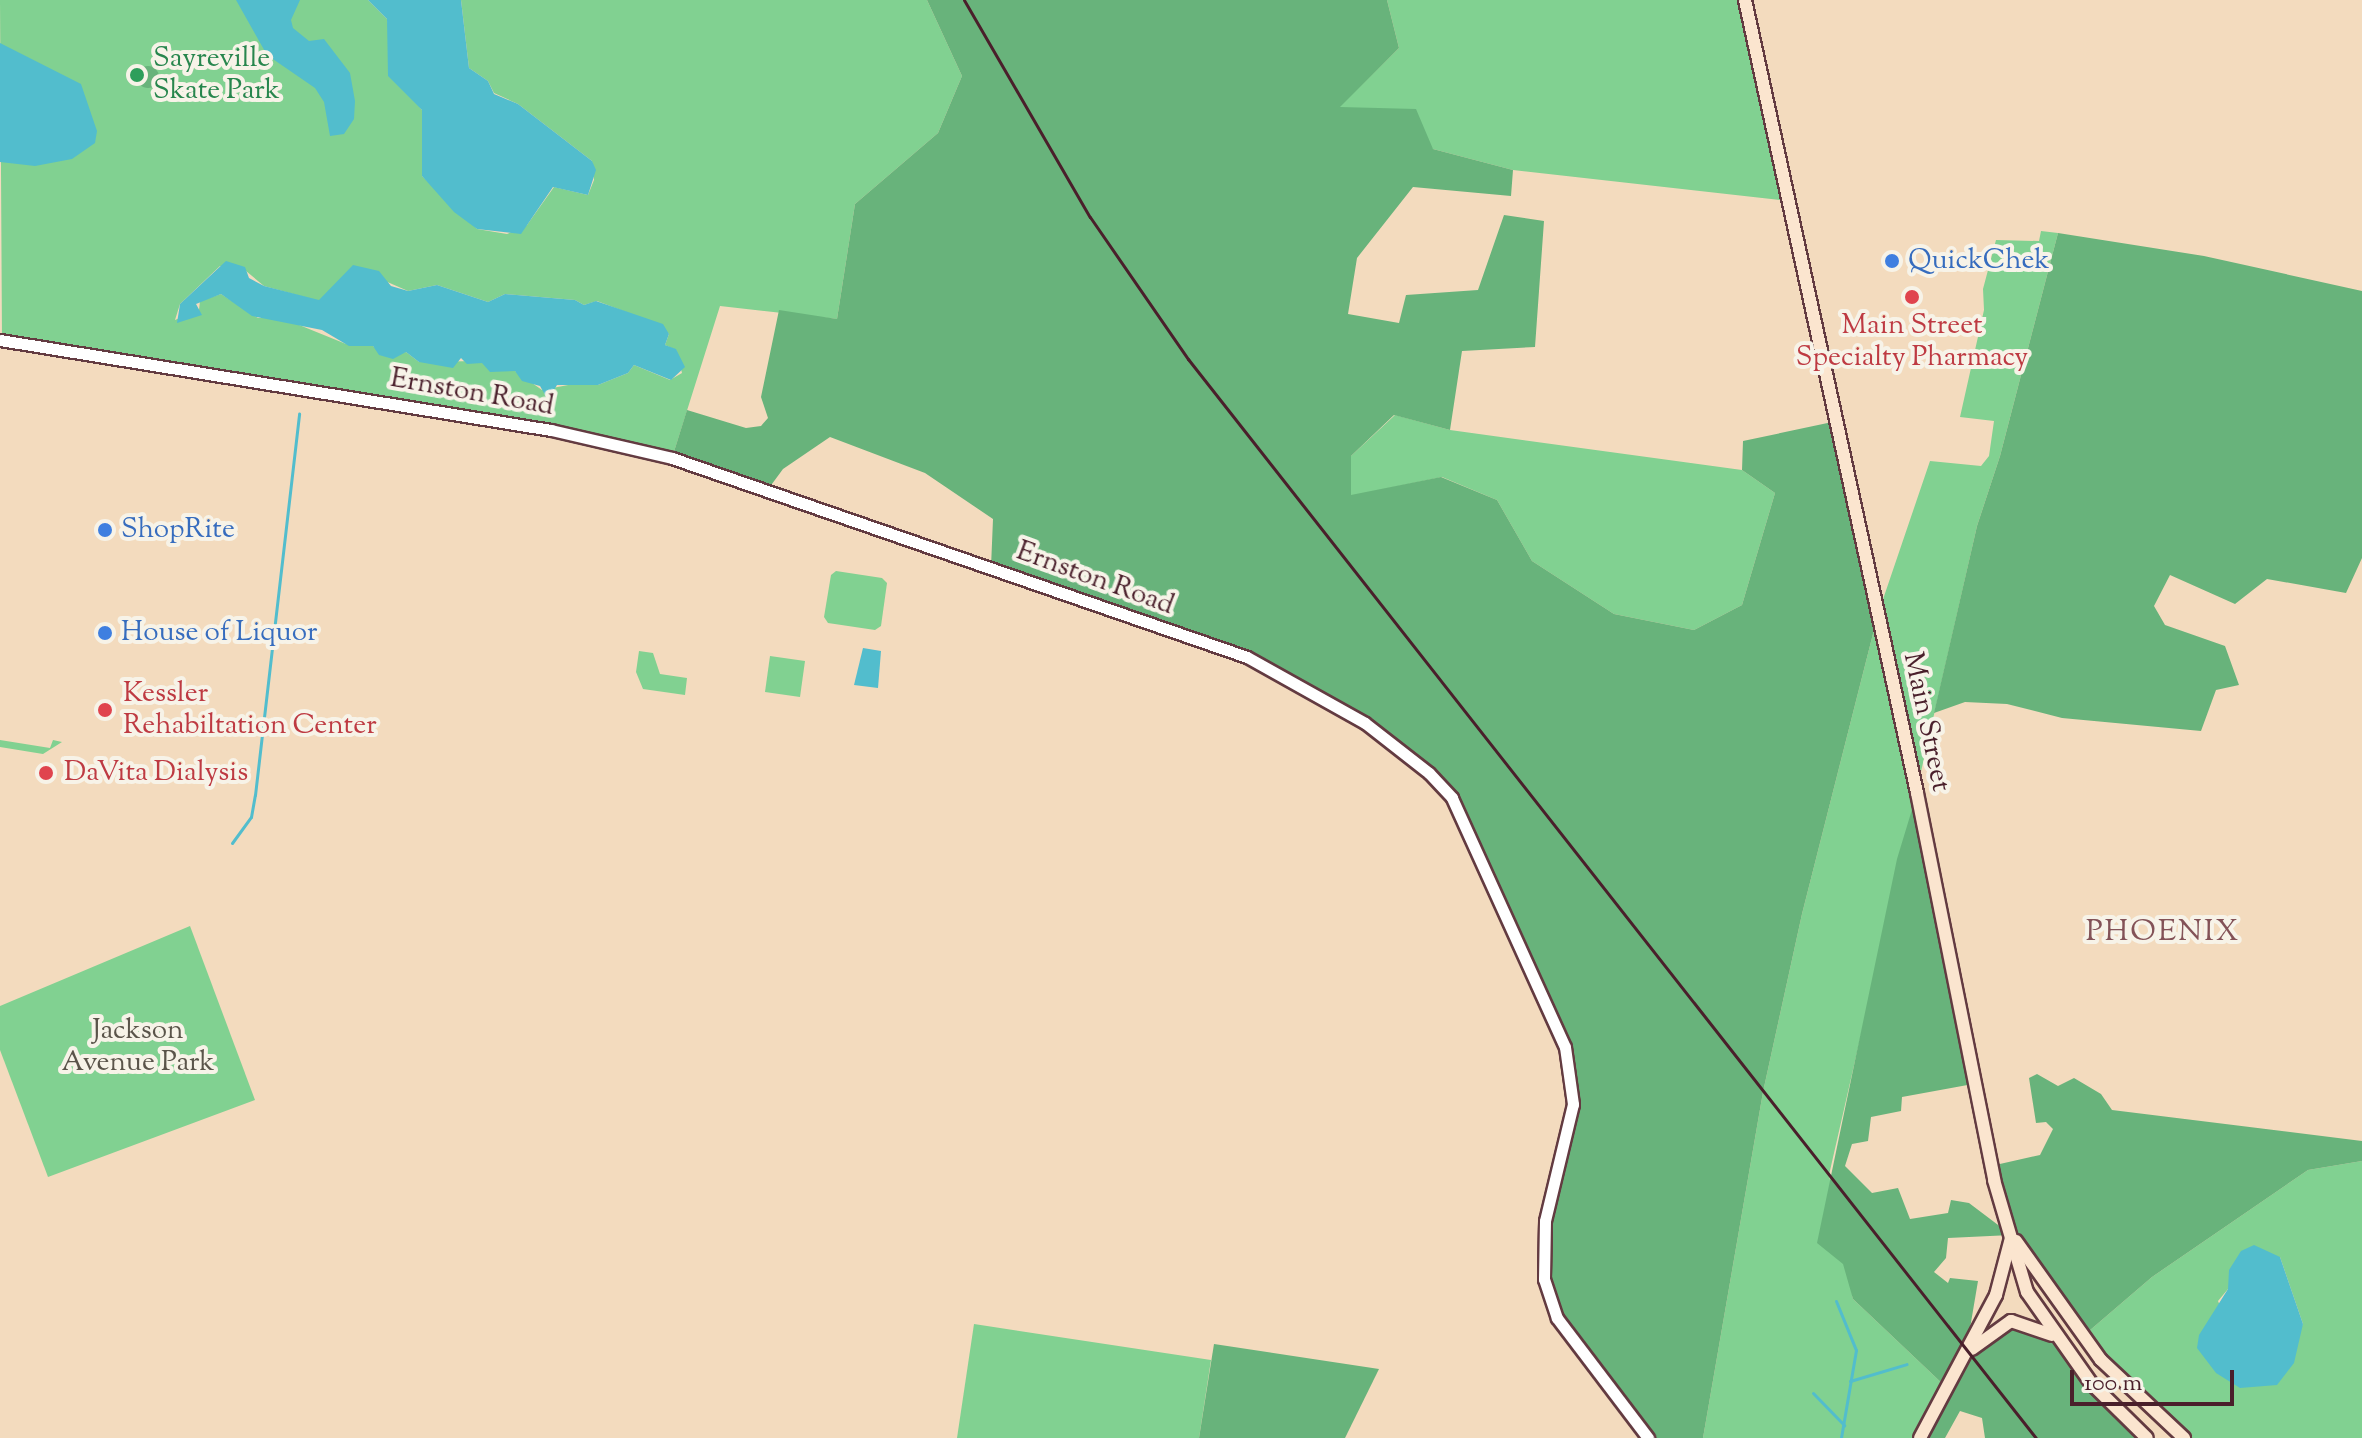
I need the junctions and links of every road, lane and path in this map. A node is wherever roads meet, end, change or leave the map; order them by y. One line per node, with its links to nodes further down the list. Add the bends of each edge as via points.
1 (1745, 0): 3 (main road, Main Street, via 1920,807 1981,1127)
2 (0, 340): 6 (street, Ernston Road, via 551,430 672,458 1247,657 1365,723 1452,798 1565,1047 1573,1104 1545,1221 1544,1279 1557,1318)
3 (2011, 1235): 4 (main road, via 2027,1292); 5 (main road, Main Street, via 1996,1295); 9 (main road, via 2101,1360)
4 (2055, 1337): 5 (main road, via 2034,1325 2011,1321); 8 (main road, via 2091,1383)
5 (1966, 1354): 7 (main road, Main Street)
6 (1648, 1438)
7 (1920, 1438)
8 (2147, 1438)
9 (2184, 1438)

